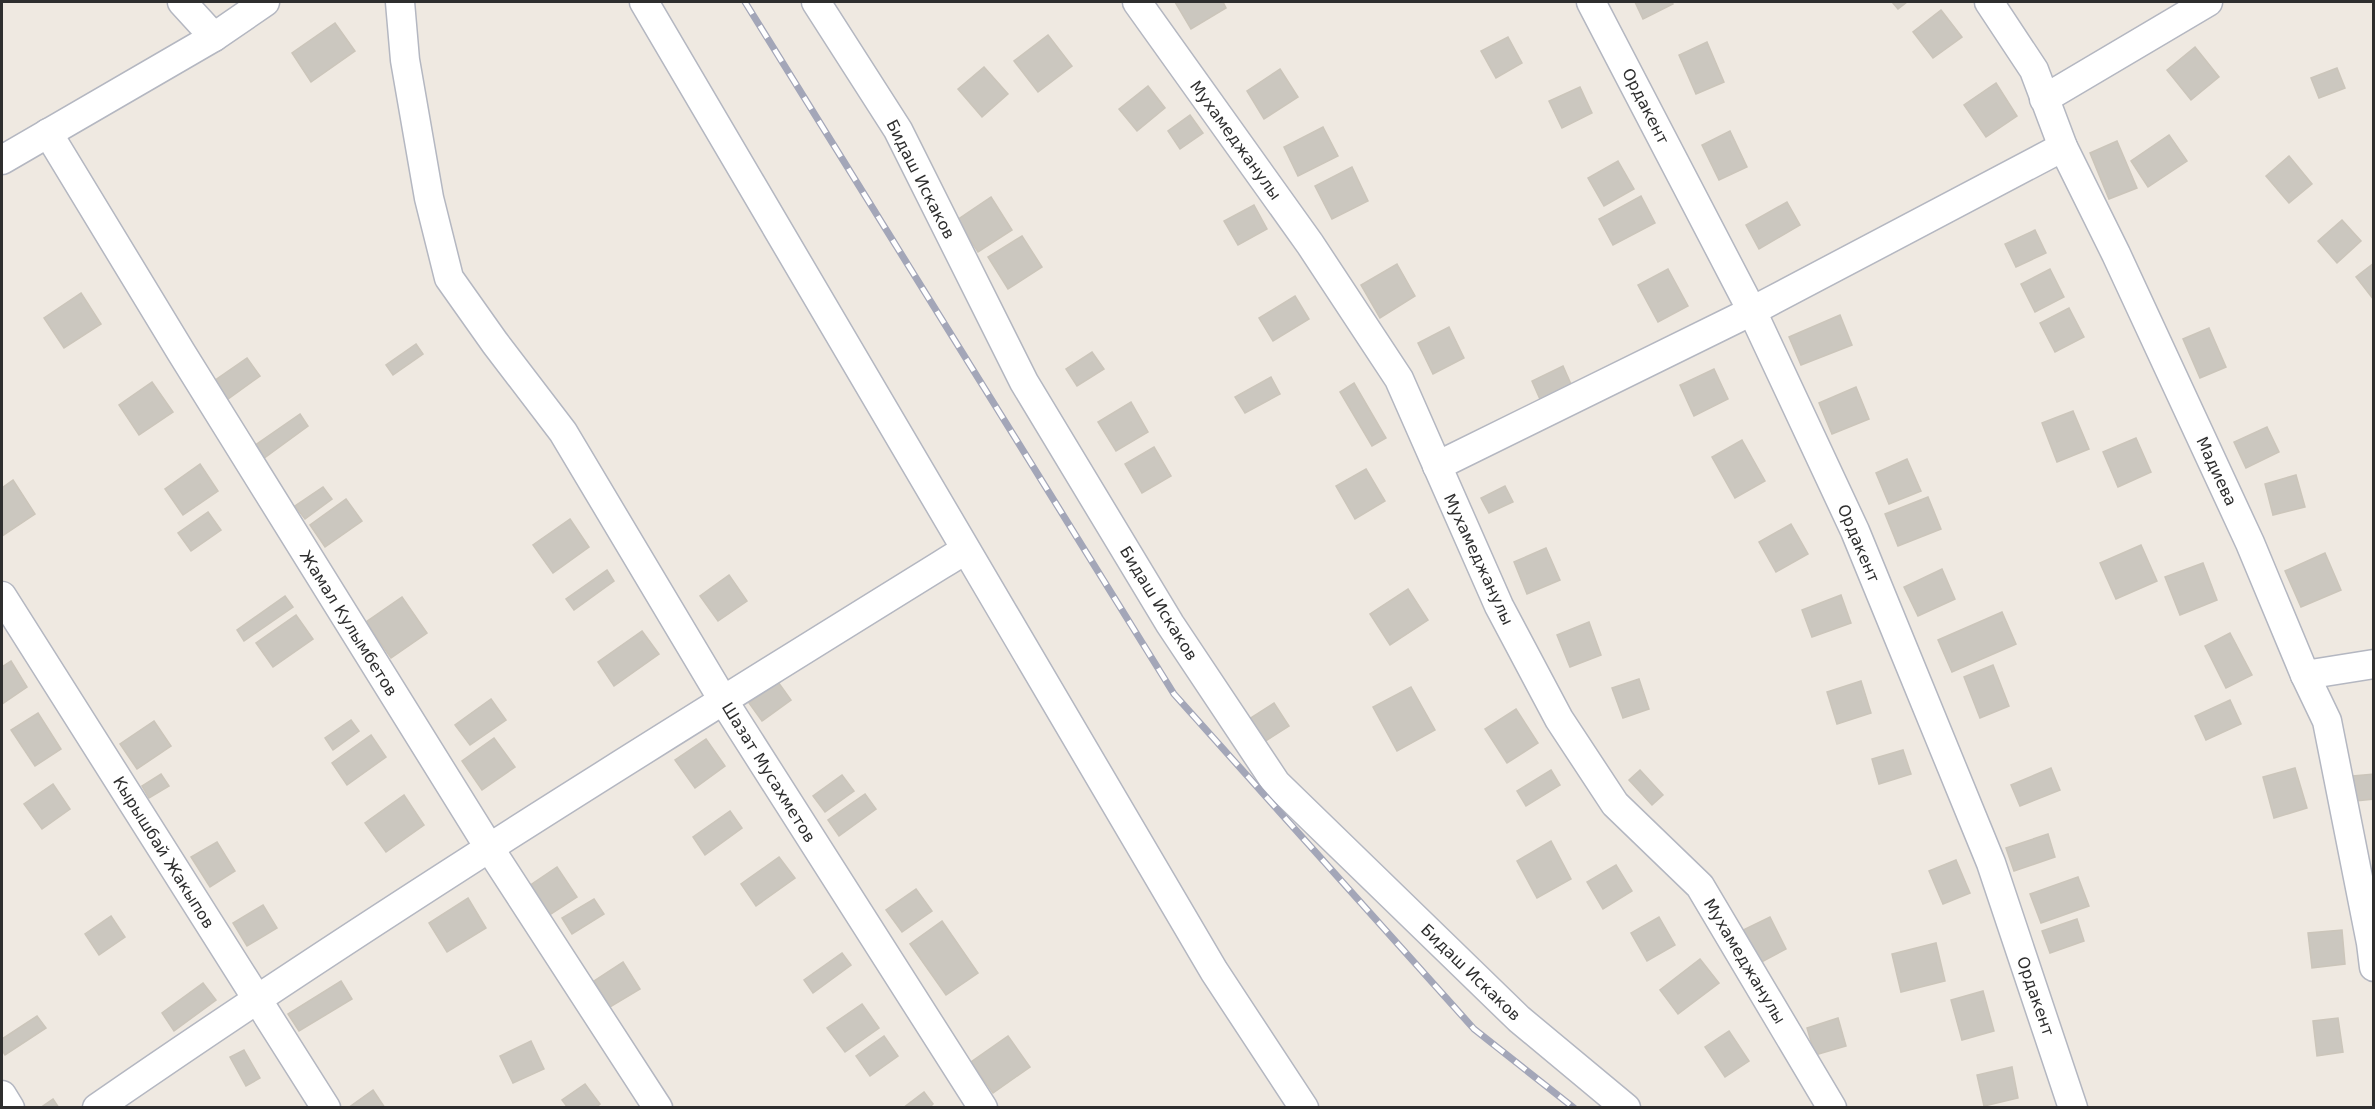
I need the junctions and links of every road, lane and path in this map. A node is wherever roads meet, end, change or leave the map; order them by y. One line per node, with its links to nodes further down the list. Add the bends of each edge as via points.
1 (182, 2): 10 (street)
2 (265, 2): 10 (street)
3 (400, 2): 21 (street, Шазат Мусахметов, via 405,60 427,186 449,278 563,432)
4 (644, 2): 17 (street)
5 (816, 2): 32 (street, Бидаш Искаков, via 898,130 1024,382 1170,624 1276,783 1519,1019)
6 (1137, 2): 16 (street, Мухамеджанулы, via 1310,244 1399,379)
7 (1592, 2): 15 (street, Ордакент)
8 (1989, 2): 11 (street, Мадиева, via 2034,70)
9 (2208, 2): 11 (street)
10 (214, 37): 12 (street)
11 (2044, 99): 13 (street, Мадиева)
12 (48, 134): 14 (street); 22 (street, Жамал Кулымбетов)
13 (2063, 147): 15 (street); 20 (street, Мадиева, via 2250,543)
14 (2, 160)
15 (1752, 311): 16 (street); 34 (street, Ордакент, via 1855,531 1990,863)
16 (1437, 466): 33 (street, Мухамеджанулы, via 1499,606 1559,719 1615,804 1700,886)
17 (965, 550): 21 (street); 31 (street, via 1214,971)
18 (2, 596): 24 (street, Кырышбай Жакыпов)
19 (2373, 664): 20 (street)
20 (2305, 675): 23 (street, Мадиева, via 2327,721)
21 (723, 700): 22 (street); 30 (street, Шазат Мусахметов)
22 (490, 849): 24 (street); 29 (street, Жамал Кулымбетов)
23 (2373, 967)
24 (256, 998): 27 (street); 28 (street, Кырышбай Жакыпов)
25 (2, 1095): 26 (street)
26 (10, 1107)
27 (97, 1107)
28 (326, 1107)
29 (658, 1107)
30 (983, 1107)
31 (1304, 1107)
32 (1626, 1107)
33 (1832, 1107)
34 (2073, 1107)

